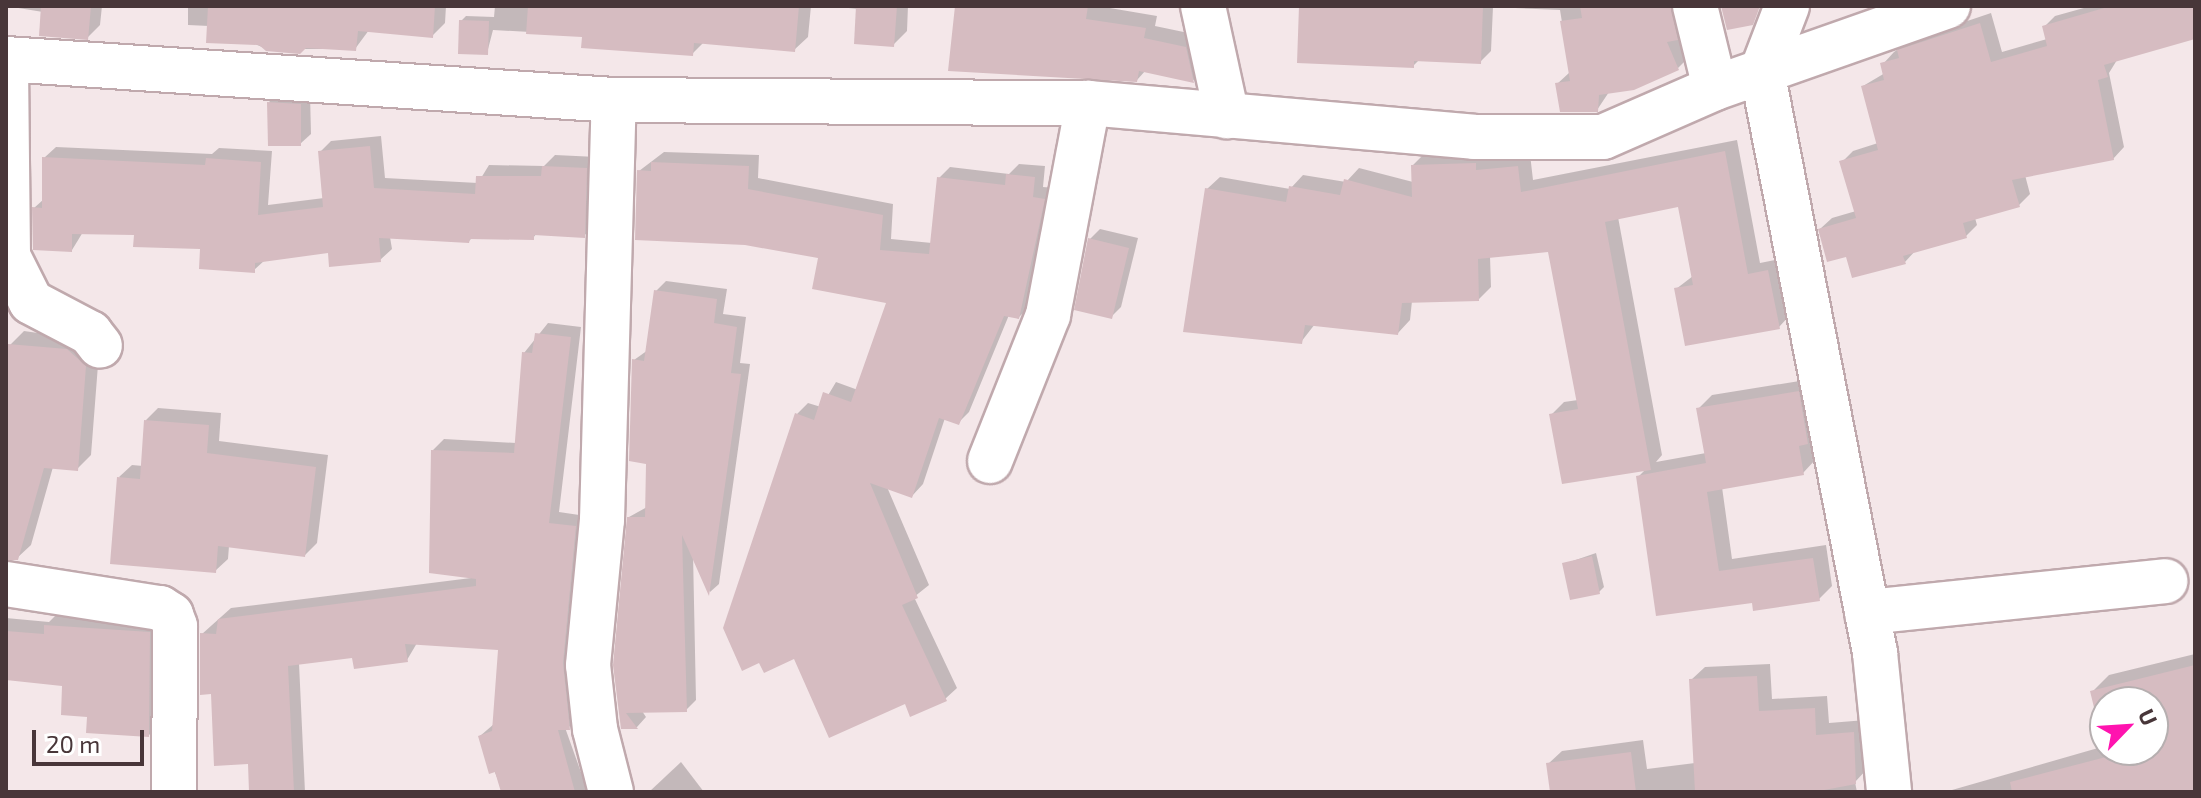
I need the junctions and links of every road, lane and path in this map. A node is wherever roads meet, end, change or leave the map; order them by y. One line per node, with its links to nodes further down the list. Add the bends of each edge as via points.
1 (1203, 6): 10 (street)
2 (1695, 6): 7 (street)
3 (1787, 6): 6 (street)
4 (1948, 6): 6 (street)
5 (6, 62): 8 (street); 11 (street, via 8,256 31,302 90,333)
6 (1762, 71): 7 (street); 15 (street)
7 (1715, 88): 10 (street, via 1603,137 1474,137)
8 (614, 100): 9 (street); 17 (street, via 602,520 588,665 595,729)
9 (1088, 103): 10 (street); 12 (street, via 1048,315)
10 (1227, 116)
11 (100, 346)
12 (990, 461)
13 (2165, 581): 15 (street)
14 (6, 584): 16 (street, via 160,608 171,615)
15 (1867, 612): 18 (street)
16 (174, 792)
17 (611, 792)
18 (1889, 792)

